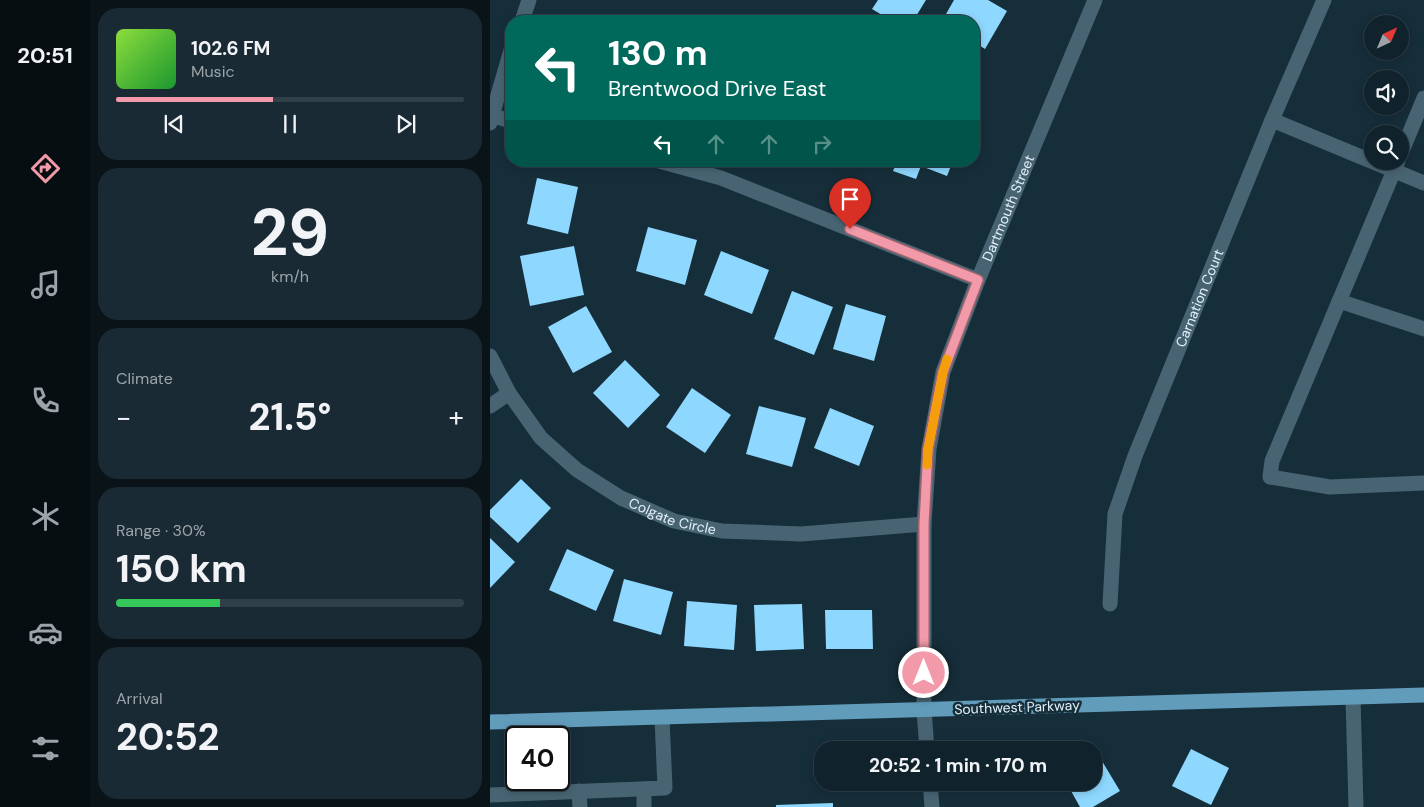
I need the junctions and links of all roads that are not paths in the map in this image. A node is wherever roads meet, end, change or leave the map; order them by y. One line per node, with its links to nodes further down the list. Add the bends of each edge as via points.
1 (529, 0): 4 (street)
2 (1096, 0): 16 (street, Dartmouth Street)
3 (1324, 0): 9 (street, Carnation Court)
4 (524, 15)
5 (505, 70): 7 (street)
6 (1424, 98): 10 (street)
7 (491, 118): 8 (street)
8 (505, 120)
9 (1272, 120): 11 (street); 24 (street, Carnation Court, via 1136,456 1116,514)
10 (1409, 134)
11 (1364, 154)
12 (680, 167): 16 (street, via 721,178)
13 (1394, 170): 17 (street)
14 (1403, 170): 15 (street)
15 (1424, 183)
16 (978, 280): 23 (street, Dartmouth Street, via 943,372 928,449)
17 (1339, 301): 18 (street); 22 (street, via 1272,461 1270,477 1330,487)
18 (1424, 329)
19 (490, 356): 20 (street, Colgate Circle)
20 (509, 393): 21 (street); 23 (street, Colgate Circle, via 541,438 576,470 621,498 674,521 722,531 801,534)
21 (490, 406)
22 (1424, 483)
23 (924, 524): 27 (street, Dartmouth Street)
24 (1110, 604)
25 (1424, 695): 26 (main road, Southwest Parkway)
26 (1353, 698): 27 (main road, Southwest Parkway); 38 (street)
27 (924, 710): 28 (main road, Southwest Parkway); 30 (street, Dartmouth Street)
28 (662, 718): 29 (main road, Southwest Parkway); 31 (street, via 665,788)
29 (490, 722)
30 (926, 741)
31 (644, 789): 32 (street); 36 (street)
32 (578, 791): 34 (street); 35 (street)
33 (931, 791): 37 (street)
34 (490, 794)
35 (580, 807)
36 (644, 807)
37 (932, 807)
38 (1356, 807)

